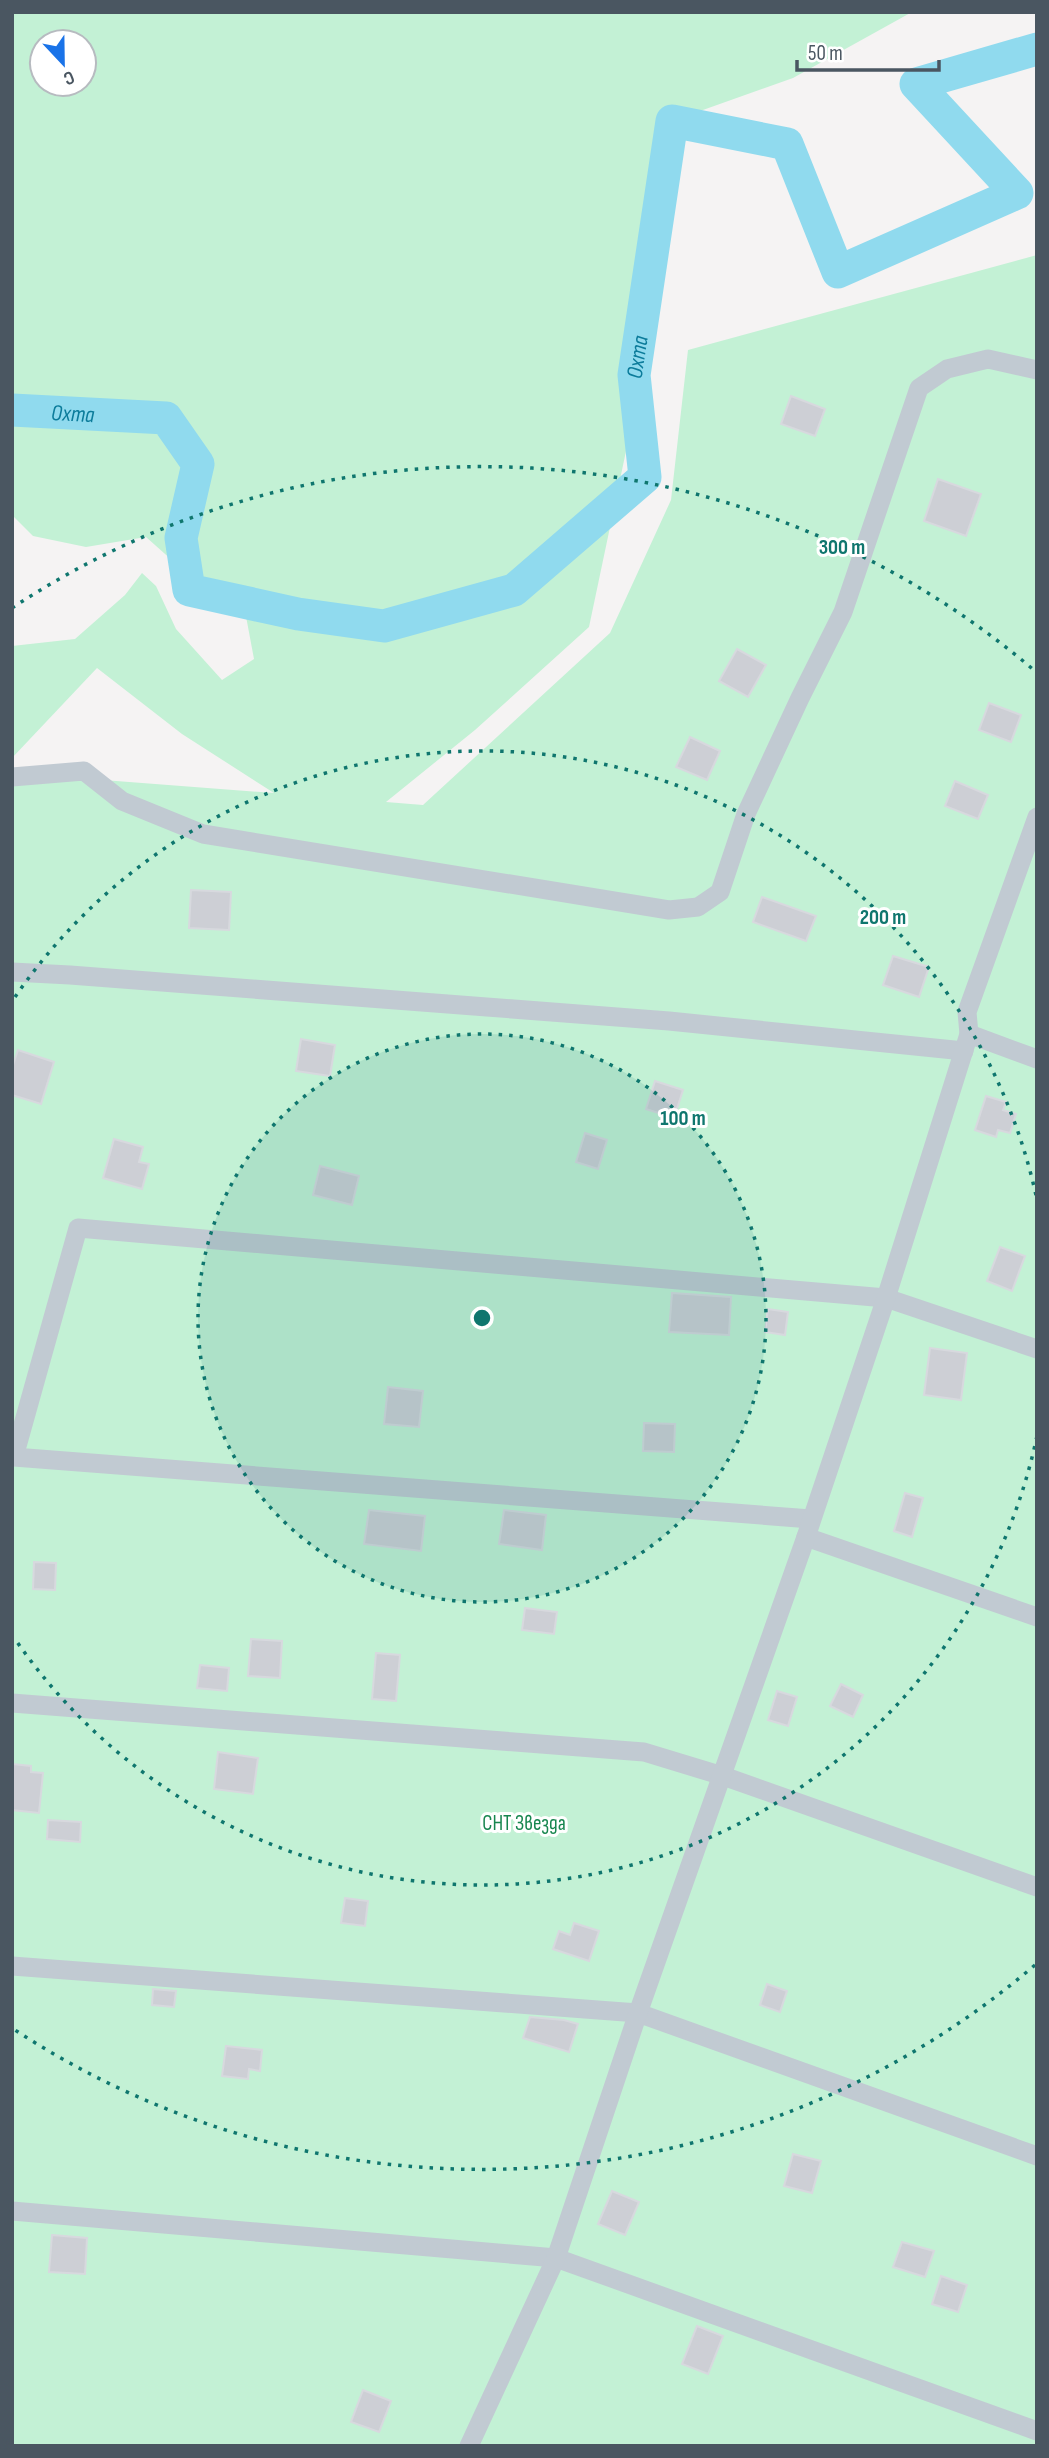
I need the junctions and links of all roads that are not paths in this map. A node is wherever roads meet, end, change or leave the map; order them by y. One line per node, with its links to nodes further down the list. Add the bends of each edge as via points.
1 (1037, 370): 2 (street, via 988,359 947,369 919,388 843,612 746,814 720,892 698,907 669,910 203,834 122,802 83,771)
2 (12, 777)
3 (1037, 817): 5 (street, via 967,1012)
4 (12, 972): 5 (street)
5 (966, 1043): 6 (street); 7 (street)
6 (1037, 1059)
7 (886, 1298): 8 (street); 9 (street, via 79,1228); 10 (street)
8 (1037, 1349)
9 (13, 1460): 10 (street)
10 (808, 1528): 11 (street); 13 (street)
11 (1037, 1617)
12 (12, 1703): 13 (street, via 644,1752)
13 (723, 1776): 14 (street); 16 (street)
14 (1037, 1887)
15 (12, 1966): 16 (street)
16 (638, 2013): 17 (street); 19 (street)
17 (1037, 2156)
18 (12, 2211): 19 (street)
19 (556, 2258): 20 (street); 21 (street)
20 (1037, 2431)
21 (469, 2446)

